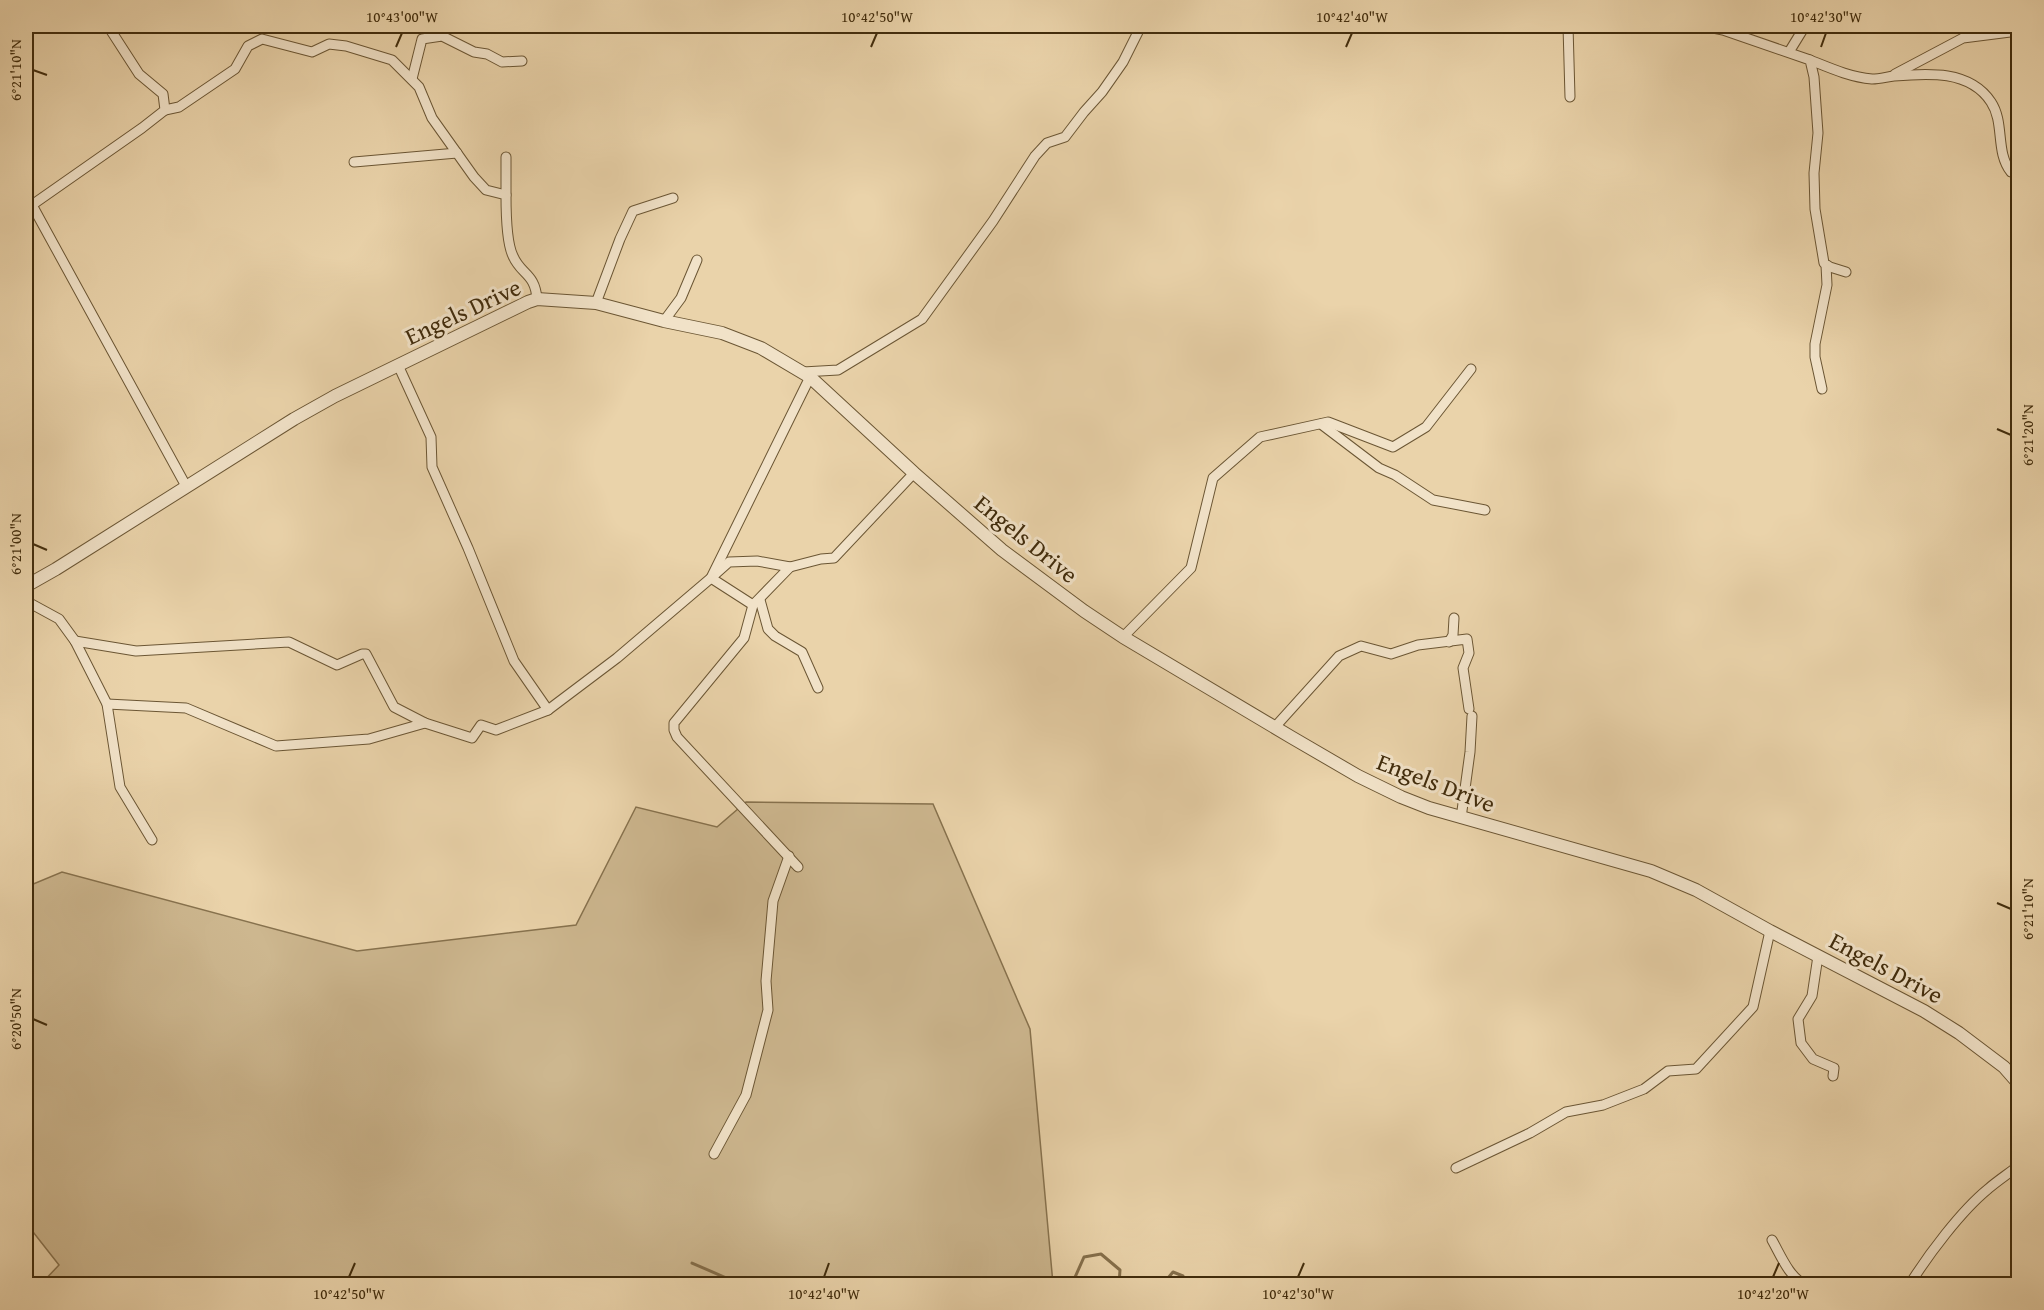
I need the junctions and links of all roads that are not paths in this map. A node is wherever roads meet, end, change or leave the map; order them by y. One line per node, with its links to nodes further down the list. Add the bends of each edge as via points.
1 (108, 26): 13 (street, via 139,74 163,94)
2 (1141, 26): 29 (street, via 1102,92 1065,136 1047,143 1035,156 922,319 838,370)
3 (1568, 26): 12 (street)
4 (1703, 26): 7 (street)
5 (1805, 26): 7 (street)
6 (2019, 31): 10 (street, via 1963,38)
7 (1789, 52): 8 (street)
8 (1810, 60): 10 (street, via 1859,77); 22 (street, via 1818,133 1815,209)
9 (522, 61): 11 (street, via 502,62 442,36 422,39)
10 (1890, 76): 17 (street, via 1934,74 1955,77 1978,88 1991,102 1999,120 2004,160 2011,172)
11 (412, 79): 13 (street, via 392,60 346,46 329,44 312,52 262,39 248,46 236,69 178,107); 14 (street, via 432,118)
12 (1570, 97)
13 (165, 110): 20 (street, via 142,129)
14 (457, 153): 16 (street); 18 (street, via 486,190)
15 (506, 157): 18 (street)
16 (354, 162)
17 (2019, 174)
18 (506, 195): 24 (street, via 512,255 531,276)
19 (673, 198): 25 (street, via 633,212)
20 (28, 201): 33 (street)
21 (697, 260): 26 (street, via 681,298)
22 (1826, 265): 23 (street); 30 (street, via 1827,285 1815,344)
23 (1846, 272)
24 (537, 299): 25 (street, Engels Drive); 27 (street, Engels Drive)
25 (596, 303): 26 (street, Engels Drive)
26 (664, 321): 29 (street, Engels Drive, via 759,346)
27 (398, 365): 33 (street, Engels Drive, via 294,418); 46 (street, via 431,437 432,467 514,661)
28 (1471, 369): 31 (street, via 1426,427 1393,447 1328,422)
29 (806, 375): 32 (street, Engels Drive); 36 (street)
30 (1822, 389)
31 (1321, 424): 34 (street, via 1379,468 1433,500); 41 (street, via 1260,437 1214,478 1191,568)
32 (914, 473): 35 (street, via 834,558); 41 (street, Engels Drive, via 1044,583)
33 (186, 486): 37 (street, Engels Drive)
34 (1485, 510)
35 (790, 567): 36 (street, via 757,561 729,562); 39 (street)
36 (711, 578): 39 (street); 46 (street)
37 (26, 586)
38 (26, 601): 42 (street, via 59,619)
39 (757, 602): 44 (street, via 768,629 802,652); 51 (street, via 744,638 674,723 674,730)
40 (1454, 618): 43 (street)
41 (1123, 637): 48 (street, Engels Drive)
42 (75, 641): 45 (street); 47 (street, via 136,651 289,642 337,665 366,654 394,707)
43 (1449, 642): 48 (street, via 1418,645 1391,654 1361,646 1339,656); 49 (street, via 1467,639 1469,652 1462,668 1471,712)
44 (818, 688)
45 (107, 704): 47 (street, via 186,708 276,746 369,739); 50 (street, via 120,787)
46 (548, 710): 47 (street, via 496,730 481,725 472,738)
47 (425, 723)
48 (1274, 728): 49 (street, Engels Drive, via 1401,797)
49 (1461, 818): 53 (street, Engels Drive, via 1651,871 1696,890)
50 (152, 840)
51 (789, 856): 52 (street); 57 (street, via 773,902 766,981 768,1010 746,1095)
52 (798, 867)
53 (1770, 931): 54 (street, Engels Drive); 59 (street, via 1753,1007 1696,1069 1668,1071 1644,1089 1603,1105 1566,1112)
54 (1818, 956): 55 (street, via 1812,996 1798,1019 1801,1043 1813,1059 1834,1068); 56 (street, Engels Drive, via 1959,1033)
55 (1833, 1076)
56 (2019, 1083)
57 (714, 1154)
58 (2019, 1166): 64 (street, via 1971,1206)
59 (1456, 1168)
60 (1772, 1240): 61 (street, via 1786,1266)
61 (1805, 1284)
62 (1844, 1284): 63 (street)
63 (1857, 1284)
64 (1910, 1284)

